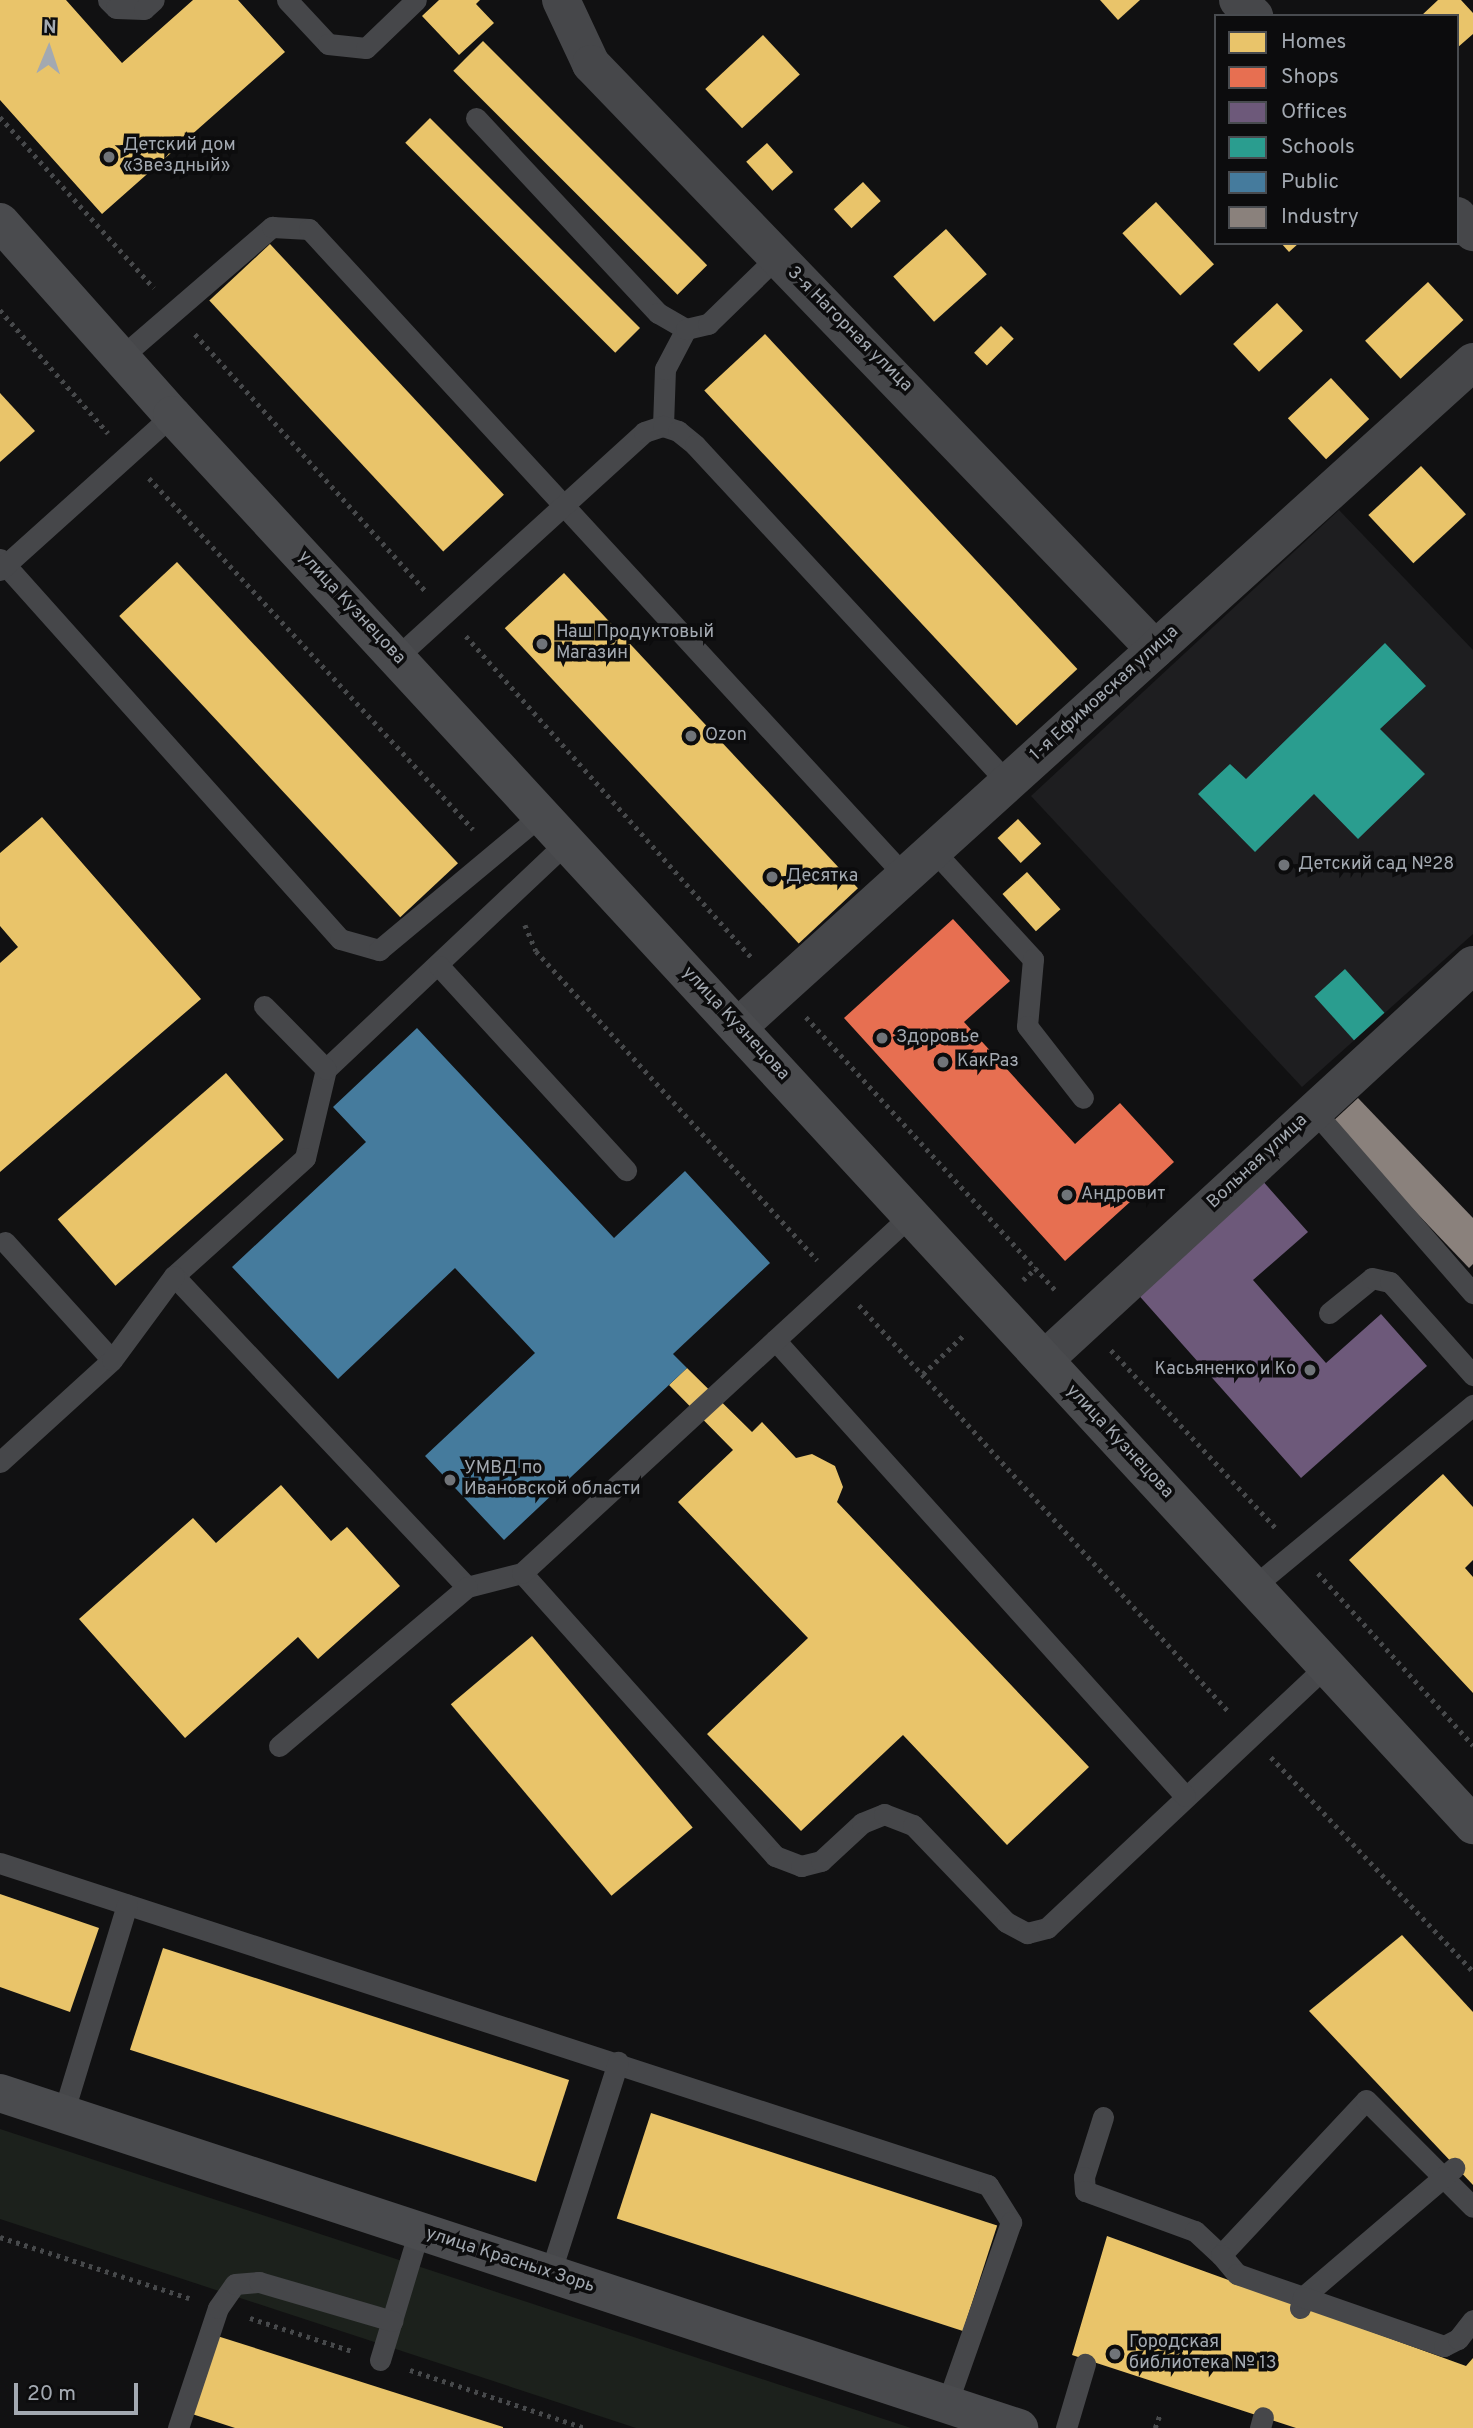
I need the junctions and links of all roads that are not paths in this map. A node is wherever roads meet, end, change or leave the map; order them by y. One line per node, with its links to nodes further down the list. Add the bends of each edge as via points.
1 (108, 0): 2 (lane, via 116,8 144,9)
2 (154, 0)
3 (286, 0): 4 (lane, via 328,44 366,48)
4 (416, 0)
5 (562, 0): 12 (street, 3-я Нагорная улица, via 591,64)
6 (1238, 0): 7 (street)
7 (1252, 14)
8 (476, 118): 13 (lane, via 658,313)
9 (1459, 218): 11 (street)
10 (0, 222): 14 (main road, улица Кузнецова)
11 (1473, 232)
12 (777, 257): 13 (lane, via 708,324); 20 (street, 3-я Нагорная улица)
13 (686, 329): 17 (lane, via 665,369)
14 (120, 358): 16 (main road, улица Кузнецова); 18 (lane, via 272,226 309,229)
15 (1473, 362): 20 (street, 1-я Ефимовская улица)
16 (172, 415): 19 (lane); 21 (main road, улица Кузнецова)
17 (663, 426): 18 (lane, via 644,432); 22 (lane, via 695,445)
18 (567, 506): 21 (lane); 26 (lane)
19 (2, 565): 23 (lane, via 341,939 379,950)
20 (1155, 649): 22 (street, 1-я Ефимовская улица)
21 (397, 657): 23 (main road, улица Кузнецова)
22 (1008, 783): 25 (street, 1-я Ефимовская улица)
23 (542, 814): 24 (main road, улица Кузнецова)
24 (568, 842): 28 (lane); 30 (main road, улица Кузнецова)
25 (933, 850): 26 (street, 1-я Ефимовская улица); 32 (lane, via 1033,960 1027,1026)
26 (905, 876): 30 (street, 1-я Ефимовская улица)
27 (1473, 965): 33 (street, Вольная улица)
28 (439, 966): 31 (lane); 34 (lane)
29 (264, 1006): 31 (lane)
30 (738, 1027): 35 (main road, улица Кузнецова)
31 (326, 1069): 37 (lane, via 305,1157)
32 (1083, 1098)
33 (1314, 1111): 38 (lane); 42 (street, Вольная улица)
34 (626, 1170)
35 (911, 1215): 40 (lane); 42 (main road, улица Кузнецова)
36 (5, 1242): 41 (lane)
37 (174, 1276): 41 (lane); 47 (lane)
38 (1473, 1293)
39 (1329, 1313): 43 (lane, via 1372,1278 1390,1282)
40 (775, 1340): 46 (lane); 51 (lane)
41 (112, 1360): 45 (lane)
42 (1044, 1360): 48 (main road, улица Кузнецова)
43 (1473, 1375)
44 (1473, 1405): 48 (lane)
45 (0, 1462)
46 (522, 1573): 47 (lane); 51 (lane, via 775,1856 801,1866 821,1861 862,1823 884,1814 913,1825 1006,1922 1027,1933 1047,1928)
47 (467, 1587): 50 (lane)
48 (1253, 1587): 49 (main road, улица Кузнецова)
49 (1326, 1666): 51 (lane); 52 (main road, улица Кузнецова)
50 (279, 1746)
51 (1185, 1796)
52 (1473, 1825)
53 (0, 1863): 54 (lane)
54 (127, 1905): 55 (lane); 57 (lane)
55 (618, 2062): 63 (lane); 69 (lane, via 988,2185 1010,2222)
56 (0, 2093): 57 (main road, улица Красных Зорь)
57 (63, 2114): 61 (main road, улица Красных Зорь)
58 (1103, 2117): 62 (lane, via 1084,2177 1085,2191 1195,2231)
59 (1450, 2170): 60 (lane); 62 (lane, via 1366,2099); 64 (lane)
60 (1473, 2207)
61 (419, 2231): 63 (main road, улица Красных Зорь); 66 (lane)
62 (1221, 2255): 64 (lane, via 1237,2274)
63 (550, 2274): 69 (main road, улица Красных Зорь)
64 (1302, 2302): 65 (lane, via 1444,2346 1458,2339)
65 (1473, 2320)
66 (392, 2321): 67 (lane); 70 (lane, via 259,2282 235,2284 218,2308)
67 (380, 2360)
68 (1085, 2364): 72 (lane)
69 (947, 2404): 71 (main road, улица Красных Зорь)
70 (178, 2428)
71 (1019, 2428)
72 (1066, 2428)

